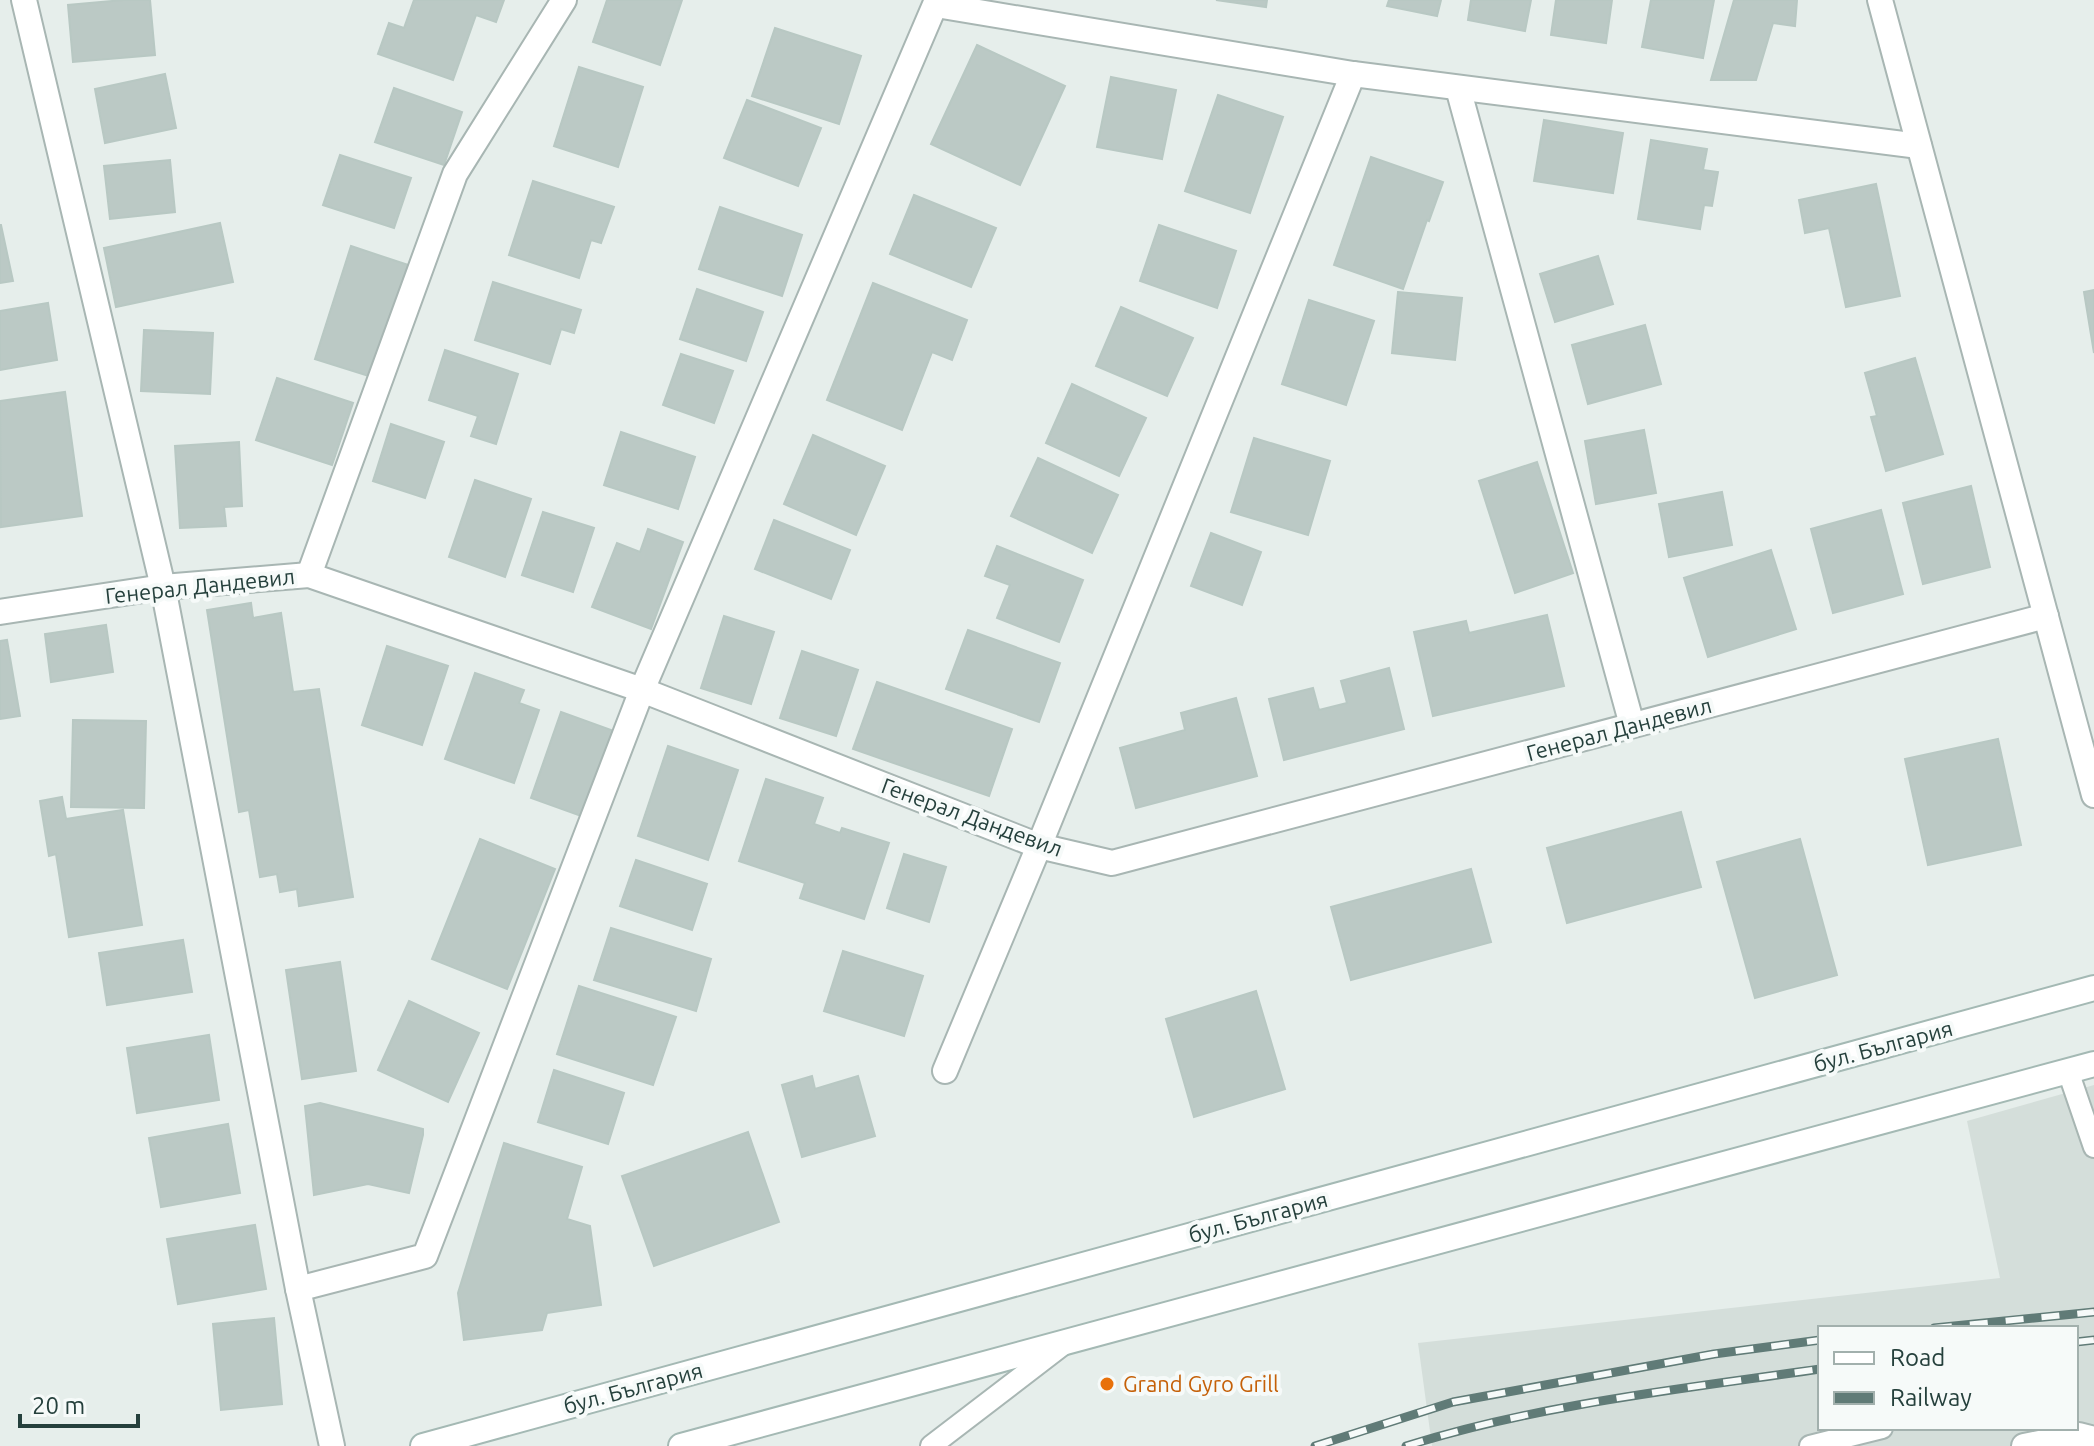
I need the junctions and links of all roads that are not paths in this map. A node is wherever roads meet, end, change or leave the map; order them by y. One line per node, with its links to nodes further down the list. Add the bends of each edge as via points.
1 (24, 0): 9 (street)
2 (564, 0): 8 (street, via 455,174)
3 (1880, 0): 7 (street)
4 (937, 2): 5 (street); 12 (street)
5 (1353, 74): 6 (street); 15 (street)
6 (1458, 88): 7 (street); 13 (street)
7 (1919, 146): 11 (street)
8 (309, 575): 9 (street, Генерал Дандевил); 12 (street, Генерал Дандевил)
9 (163, 587): 10 (street, Генерал Дандевил); 21 (street)
10 (0, 612)
11 (2046, 616): 13 (street, Генерал Дандевил); 14 (street)
12 (642, 690): 15 (street, Генерал Дандевил); 21 (street, via 425,1256)
13 (1632, 725): 15 (street, Генерал Дандевил, via 1112,863)
14 (2094, 795)
15 (1039, 846): 18 (street)
16 (2094, 988): 26 (street, бул. България)
17 (2094, 1064): 19 (street)
18 (945, 1071)
19 (2068, 1071): 20 (lane); 22 (street)
20 (2094, 1147)
21 (298, 1289): 25 (street)
22 (1068, 1341): 27 (street); 28 (lane)
23 (1874, 1430): 29 (lane)
24 (2094, 1439): 30 (street, via 2079,1435)
25 (332, 1446)
26 (423, 1446)
27 (681, 1446)
28 (931, 1446)
29 (1810, 1446)
30 (2024, 1446)

